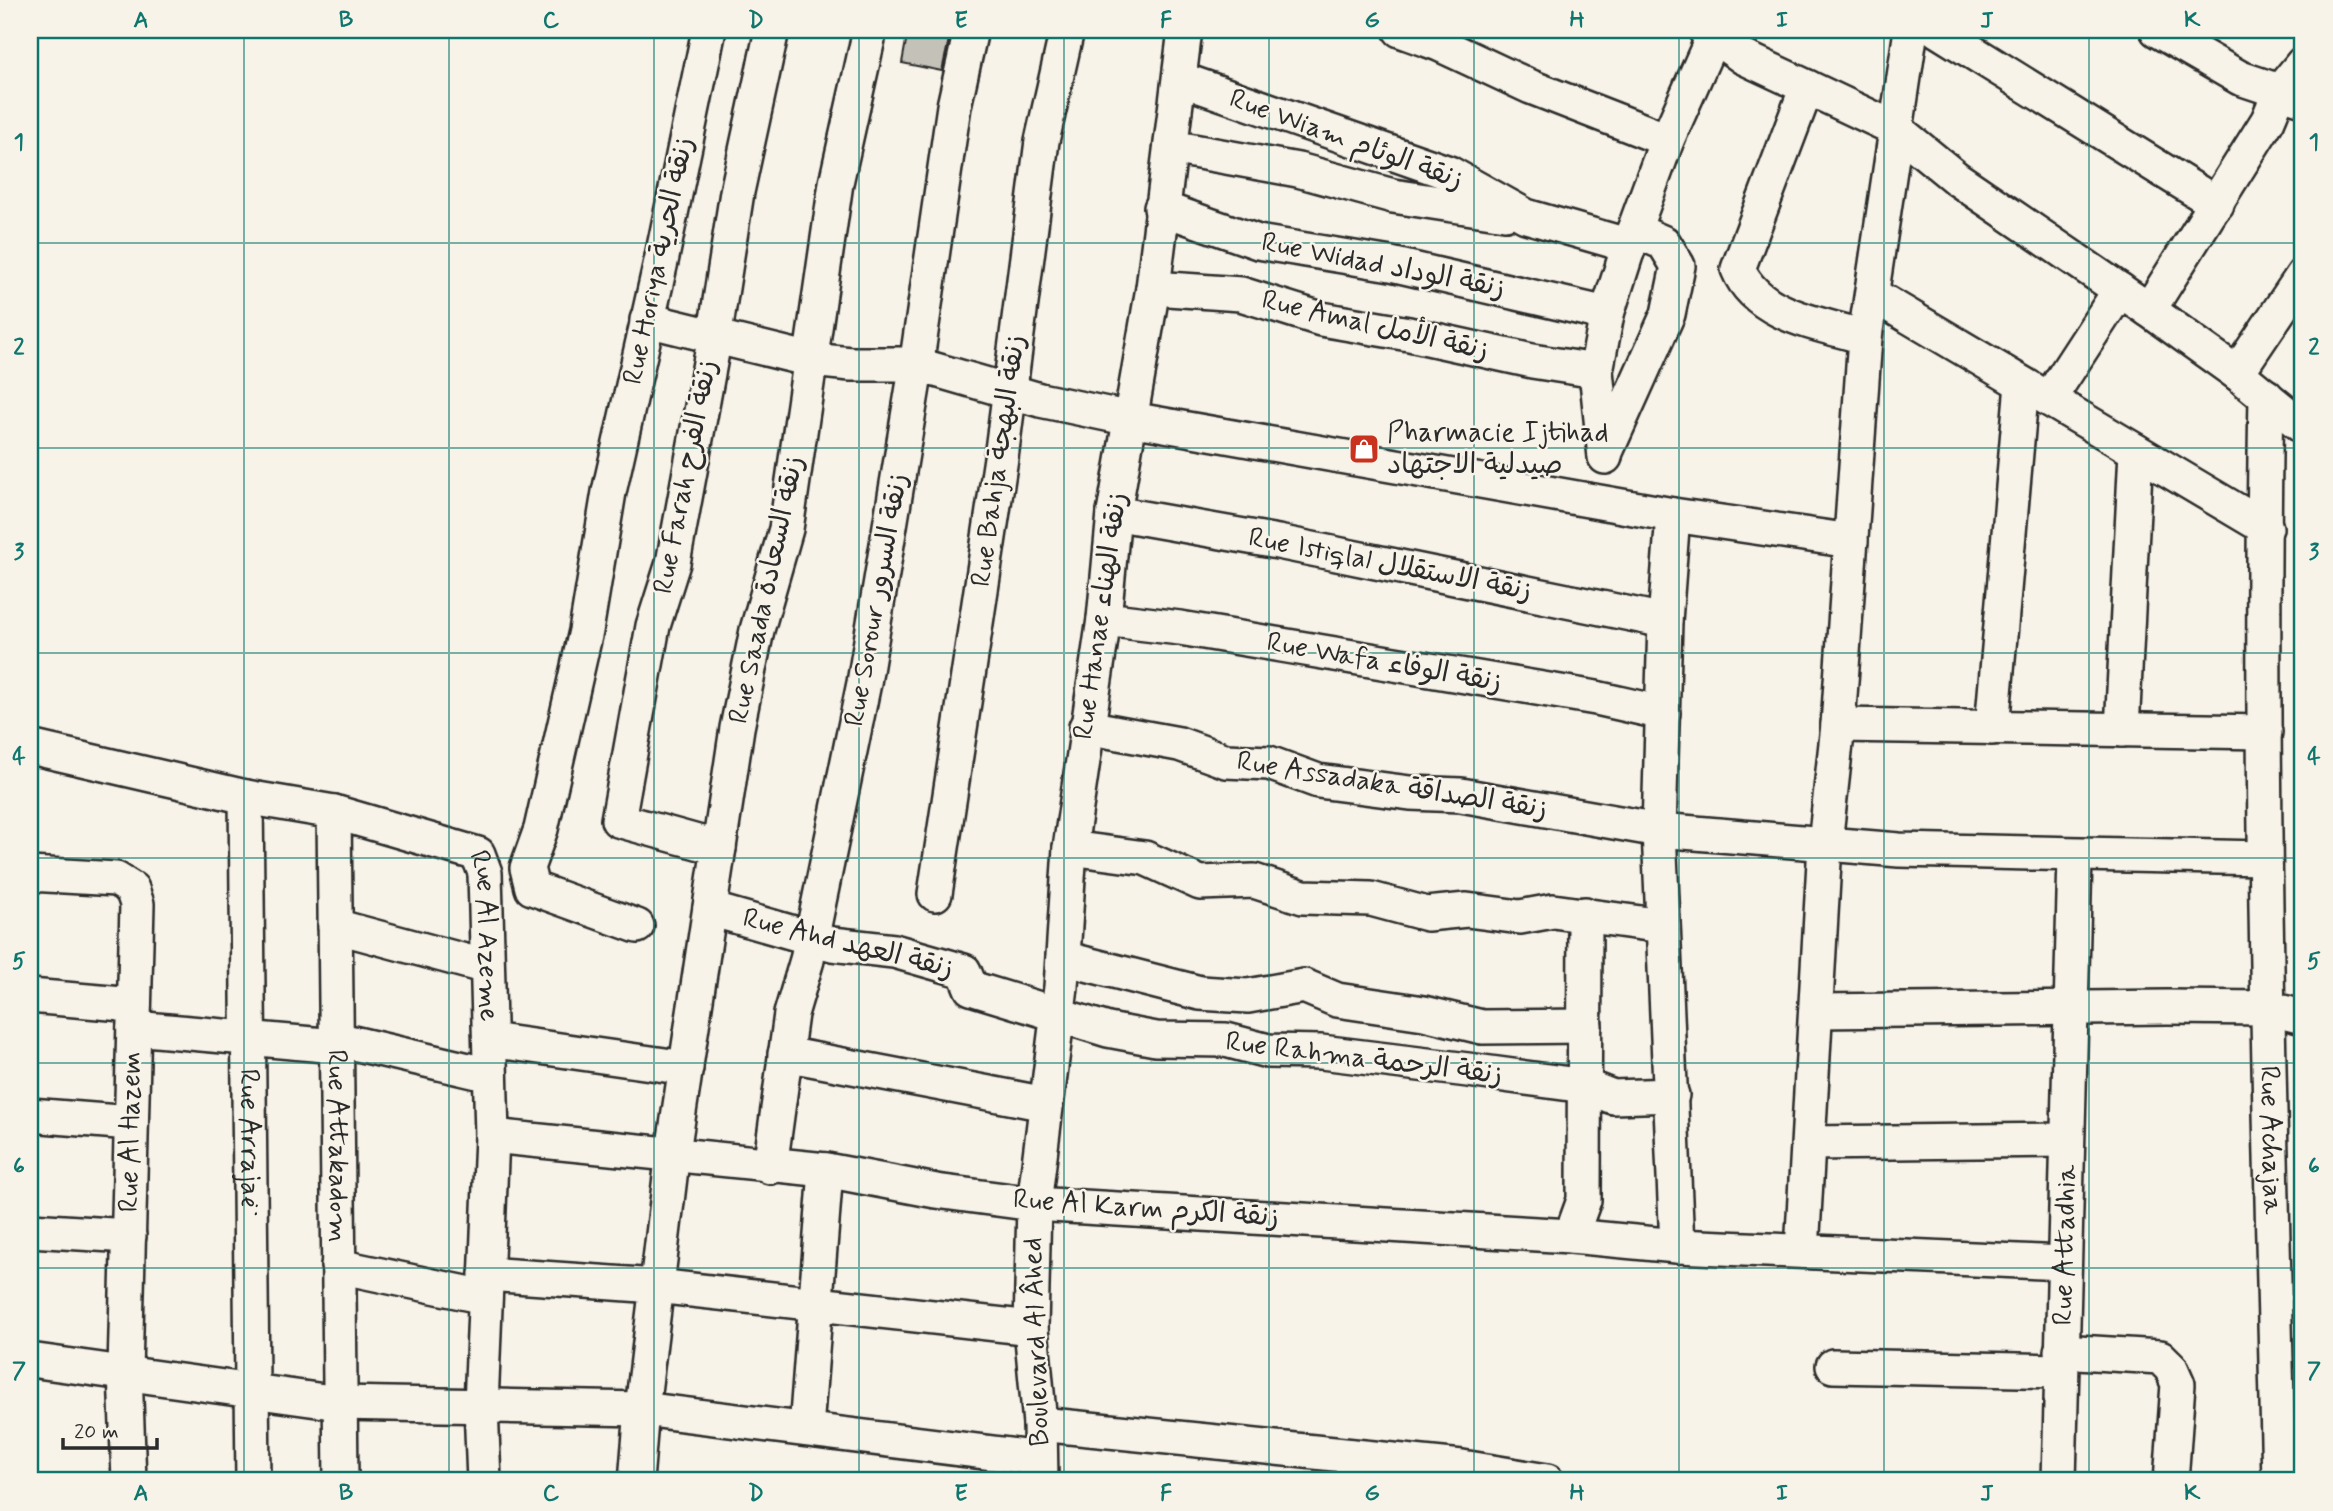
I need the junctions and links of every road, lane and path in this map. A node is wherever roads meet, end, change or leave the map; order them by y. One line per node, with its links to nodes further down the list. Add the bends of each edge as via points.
1 (709, 30): 29 (street, Rue Horiya زنقة الحرية)
2 (772, 30): 30 (street, Rue Farah زنقة الفرح)
3 (870, 30): 32 (street, Rue Saada زنقة السعادة, via 836,183)
4 (971, 30): 33 (street, Rue Sorour زنقة السرور, via 954,106)
5 (1067, 30): 36 (street, Rue Bahja زنقة البهجة, via 1042,141)
6 (1185, 30): 13 (street, Rue Hanae زنقة الهناء)
7 (1399, 30): 17 (street)
8 (1911, 30): 16 (street)
9 (1937, 30): 19 (street)
10 (2157, 30): 15 (street, via 2240,78)
11 (1710, 32): 14 (street, via 1743,57); 17 (street)
12 (2303, 63): 15 (street)
13 (1180, 79): 18 (street, Rue Hanae زنقة الهناء); 21 (street, Rue Wiam زنقة الوئام, via 1448,173)
14 (1807, 87): 16 (street); 31 (street, via 1738,269 1745,287 1785,313)
15 (2292, 95): 19 (street, via 2268,120)
16 (1896, 129): 25 (street, via 1956,178); 26 (street)
17 (1667, 140): 22 (street)
18 (1171, 147): 20 (street, Rue Hanae زنقة الهناء); 21 (street, via 1298,170 1393,196)
19 (2217, 204): 27 (street)
20 (1161, 208): 24 (street, Rue Hanae زنقة الهناء); 28 (street, Rue Widad زنقة الوداد, via 1258,242 1403,266)
21 (1525, 216): 22 (street, Rue Wiam زنقة الوئام, via 1613,241)
22 (1631, 240): 28 (street); 42 (street, Rue Wiam زنقة الوئام, via 1664,243 1678,266 1668,314)
23 (2303, 275): 35 (street)
24 (1153, 288): 34 (street, Rue Amal زنقة الأمل, via 1241,294 1321,319); 39 (street, Rue Hanae زنقة الهناء)
25 (2120, 290): 27 (street); 37 (street)
26 (1873, 295): 31 (street); 37 (street)
27 (2150, 310): 35 (street)
28 (1608, 314): 34 (street)
29 (647, 320): 30 (street); 70 (street, Rue Horiya زنقة الحرية, via 609,492 586,631 541,829 527,868 532,888)
30 (712, 336): 32 (street); 61 (street, Rue Farah زنقة الفرح, via 673,563 653,626 618,820)
31 (1865, 337): 47 (street)
32 (811, 360): 33 (street); 61 (street, Rue Saada زنقة السعادة, via 786,529 755,642)
33 (915, 363): 36 (street); 72 (street, Rue Sorour زنقة السرور, via 864,683)
34 (1596, 370): 42 (street)
35 (2237, 373): 38 (street)
36 (1010, 391): 39 (street); 66 (street, Rue Bahja زنقة البهجة)
37 (2035, 392): 41 (street); 53 (street)
38 (2266, 396): 40 (street); 46 (street, Rue Achajaa)
39 (1130, 419): 43 (street); 44 (street, Rue Hanae زنقة الهناء)
40 (2303, 427)
41 (2136, 451): 46 (street); 54 (street)
42 (1605, 454): 43 (street)
43 (1610, 503): 45 (street)
44 (1114, 513): 48 (street, Rue Hanae زنقة الهناء); 49 (street, Rue Istiqlal زنقة الاستقلال)
45 (1672, 515): 47 (street); 49 (street)
46 (2266, 528): 55 (street, Rue Achajaa)
47 (1851, 541): 51 (street)
48 (1104, 619): 50 (street, Rue Wafa زنقة الوفاء, via 1180,628); 52 (street, Rue Hanae زنقة الهناء)
49 (1665, 621): 50 (street)
50 (1663, 713): 59 (street)
51 (1838, 725): 53 (street); 60 (street)
52 (1086, 727): 59 (street, Rue Assadaka زنقة الصداقة, via 1179,744 1226,761 1269,763 1318,780 1461,795); 62 (street, Rue Hanae زنقة الهناء)
53 (1992, 728): 54 (street)
54 (2122, 730): 55 (street)
55 (2265, 733): 64 (street, Rue Achajaa)
56 (30, 747): 57 (street, Rue Al Azeme)
57 (246, 797): 58 (street, Rue Al Azeme); 83 (street, Rue Arrajaë)
58 (334, 811): 69 (street, Rue Attakadom); 74 (street, Rue Al Azeme, via 478,854 485,873)
59 (1659, 830): 60 (street, Rue Assadaka زنقة الصداقة); 71 (street)
60 (1825, 844): 63 (street, Rue Assadaka زنقة الصداقة); 78 (street)
61 (719, 848): 67 (street, Rue Saada زنقة السعادة)
62 (1070, 848): 68 (street, via 1145,858 1200,883 1254,881 1303,897 1371,899 1427,914 1468,910 1520,917 1553,911); 73 (street, Rue Hanae زنقة الهناء)
63 (2075, 856): 64 (street, Rue Assadaka زنقة الصداقة); 76 (street, Rue Attadhia)
64 (2264, 858): 77 (street, Rue Achajaa)
65 (30, 874): 80 (street, Rue Al Hazem, via 116,879 132,889 137,904)
66 (935, 894)
67 (710, 909): 72 (street, Rue Ahd زنقة العهد); 87 (street, Rue Saada زنقة السعادة)
68 (1584, 914): 71 (street); 82 (street)
69 (334, 926): 74 (street); 85 (street, Rue Attakadom)
70 (637, 926)
71 (1663, 926): 90 (street)
72 (811, 938): 79 (street, Rue Ahd زنقة العهد, via 894,951 964,971 971,988); 86 (street, Rue Sorour زنقة السرور)
73 (1063, 958): 79 (street, Rue Hanae زنقة الهناء); 82 (street, via 1200,993 1248,996 1304,986 1337,1000 1482,1027)
74 (488, 967): 84 (street, Rue Al Azeme)
75 (30, 996): 80 (street)
76 (2069, 1007): 77 (street); 78 (street); 95 (street, Rue Attadhia)
77 (2267, 1009): 81 (street); 131 (street, Rue Achajaa)
78 (1817, 1011): 96 (street)
79 (1057, 1015): 89 (street, Rue Rahma زنقة الرحمة, via 1156,1039 1226,1040 1268,1051 1321,1052); 91 (street, Rue Hanae زنقة الهناء)
80 (134, 1017): 83 (street); 93 (street, Rue Al Hazem)
81 (2303, 1017)
82 (1586, 1026): 89 (street)
83 (248, 1040): 85 (street); 116 (street, Rue Arrajaë)
84 (490, 1040): 87 (street); 88 (street, Rue Al Azeme)
85 (336, 1042): 88 (street); 107 (street, Rue Attakadom)
86 (785, 1054): 91 (street); 98 (street, Rue Sorour زنقة السرور)
87 (686, 1068): 97 (street, Rue Saada زنقة السعادة)
88 (490, 1075): 94 (street, Rue Al Azeme)
89 (1585, 1086): 90 (street, Rue Rahma زنقة الرحمة, via 1613,1097); 103 (street, via 1584,1200)
90 (1672, 1095): 104 (street)
91 (1046, 1104): 100 (street, Rue Hanae زنقة الهناء)
92 (30, 1115): 93 (street)
93 (131, 1123): 102 (street, Rue Al Hazem)
94 (492, 1136): 97 (street, Rue Al Karm زنقة الكرم); 108 (street, Rue Al Azeme)
95 (2067, 1140): 96 (street); 106 (street, Rue Attadhia)
96 (1809, 1143): 105 (street)
97 (673, 1152): 98 (street, Rue Al Karm زنقة الكرم); 109 (street, Rue Saada زنقة السعادة)
98 (770, 1167): 99 (street, Rue Al Karm زنقة الكرم)
99 (826, 1170): 100 (street, Rue Al Karm زنقة الكرم); 110 (street)
100 (1034, 1204): 103 (street, Rue Al Karm زنقة الكرم); 111 (street, Boulevard Al Âhed)
101 (30, 1230): 102 (street)
102 (129, 1236): 115 (street, Rue Al Hazem)
103 (1571, 1236): 104 (street, Rue Al Karm زنقة الكرم)
104 (1677, 1246): 105 (street, Rue Al Karm زنقة الكرم)
105 (1802, 1251): 106 (street, Rue Al Karm زنقة الكرم)
106 (2064, 1263): 113 (street, Rue Attadhia)
107 (338, 1266): 108 (street); 117 (street, Rue Attakadom)
108 (486, 1286): 109 (street); 118 (street, Rue Al Azeme)
109 (656, 1286): 110 (street); 119 (street, Rue Saada زنقة السعادة)
110 (815, 1302): 111 (street); 121 (street)
111 (1031, 1328): 120 (street, Boulevard Al Âhed)
112 (30, 1360): 115 (street)
113 (2061, 1361): 114 (street); 129 (street, Rue Attadhia); 130 (street, via 2160,1357 2171,1367 2178,1384)
114 (1833, 1366)
115 (125, 1371): 116 (street); 123 (street, Rue Al Hazem)
116 (251, 1390): 117 (street); 124 (street, Rue Arrajaë)
117 (340, 1403): 118 (street); 125 (street, Rue Attakadom)
118 (481, 1406): 119 (street); 126 (street, Rue Al Azeme)
119 (642, 1409): 121 (street); 127 (street, Rue Saada زنقة السعادة)
120 (1040, 1424): 122 (street, Boulevard Al Âhed); 128 (street, via 1462,1467)
121 (806, 1429): 122 (street)
122 (1041, 1470)
123 (128, 1481)
124 (253, 1481)
125 (341, 1481)
126 (484, 1481)
127 (636, 1481)
128 (1547, 1481)
129 (2059, 1481)
130 (2171, 1481)
131 (2279, 1481)

